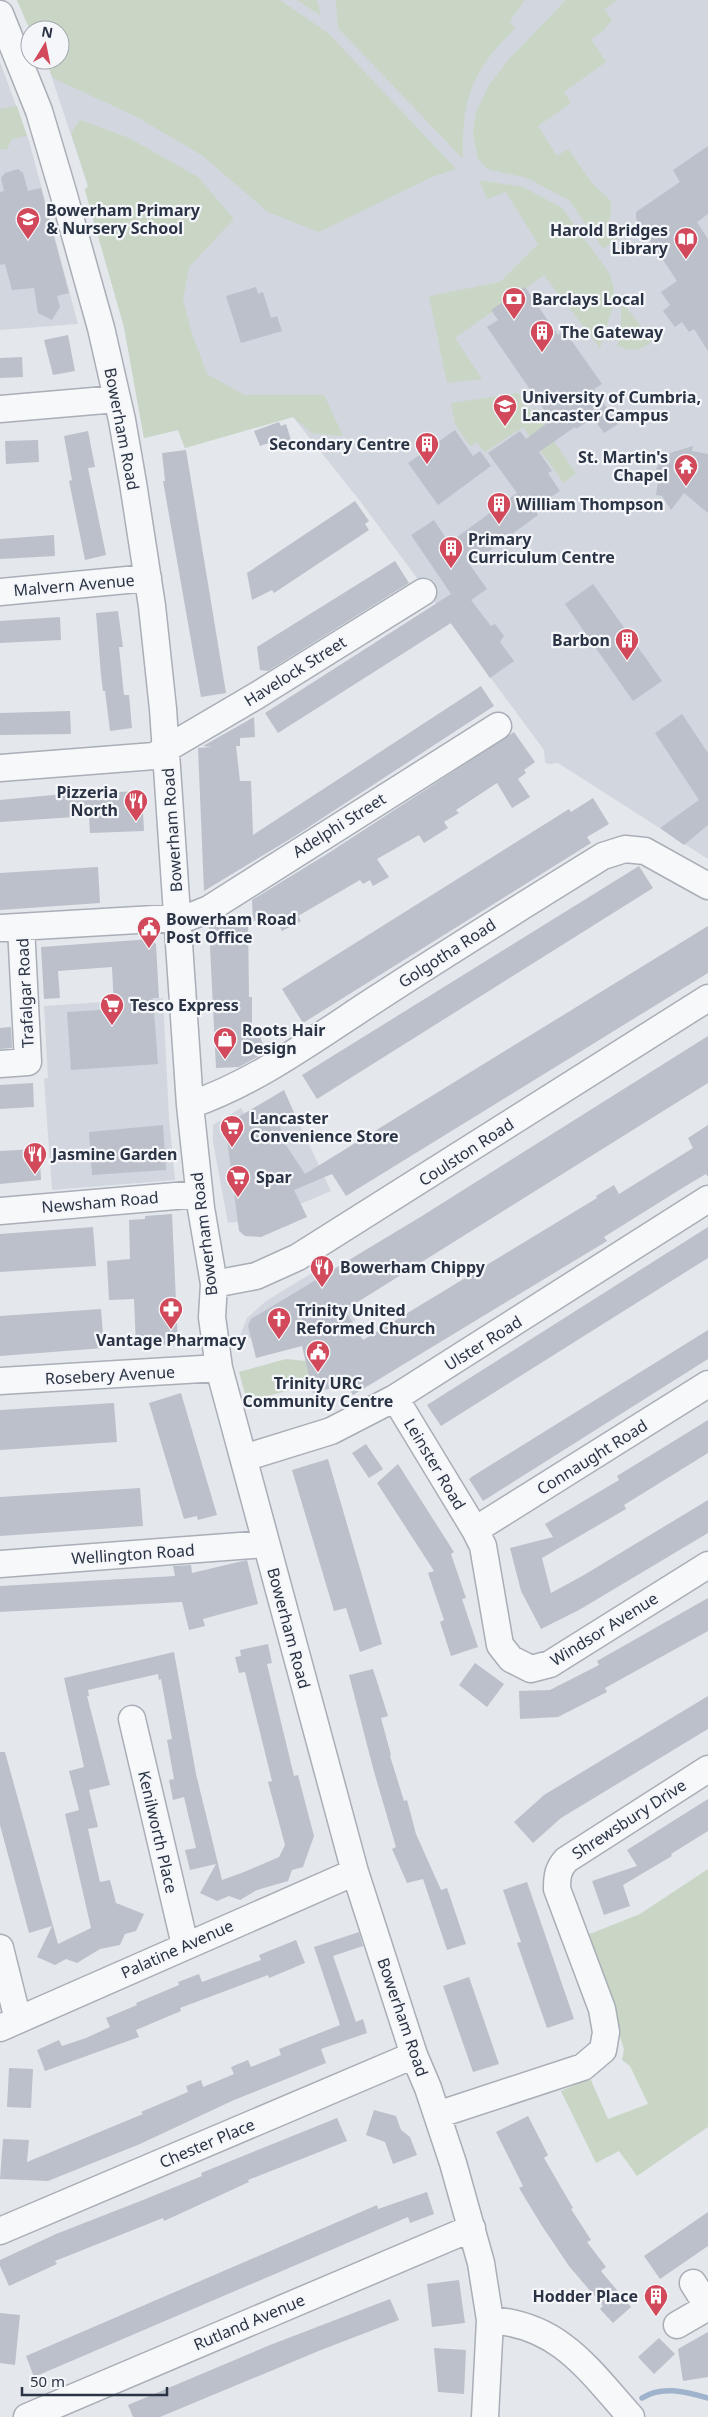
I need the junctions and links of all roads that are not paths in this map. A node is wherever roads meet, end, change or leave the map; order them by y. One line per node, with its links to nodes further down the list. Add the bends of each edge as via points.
1 (0, 14): 2 (street, Bowerham Road, via 39,111 94,300)
2 (117, 399): 3 (street); 4 (street, Bowerham Road)
3 (0, 409)
4 (148, 578): 5 (street, Malvern Avenue); 8 (street, Bowerham Road)
5 (0, 592)
6 (423, 592): 8 (street, Havelock Street)
7 (498, 726): 11 (street, Adelphi Street, via 208,909 189,917)
8 (167, 749): 9 (street, Havelock Street, via 154,756); 11 (street, Bowerham Road)
9 (0, 768)
10 (703, 883): 15 (street, Golgotha Road, via 645,851 625,849 603,856 236,1087)
11 (178, 917): 12 (street, Adelphi Street); 15 (street, Bowerham Road)
12 (11, 927): 14 (street, Trafalgar Road, via 28,1062)
13 (708, 998): 19 (street, Coulston Road, via 298,1257 256,1276)
14 (0, 1064)
15 (190, 1105): 16 (street, Bowerham Road)
16 (199, 1194): 18 (street, Newsham Road); 19 (street, Bowerham Road)
17 (708, 1199): 23 (street, Ulster Road)
18 (0, 1211)
19 (214, 1284): 20 (street, Bowerham Road, via 212,1317)
20 (219, 1368): 21 (street, Rosebery Avenue); 24 (street, Bowerham Road)
21 (0, 1380)
22 (708, 1384): 25 (street, Connaught Road)
23 (395, 1398): 24 (street, Ulster Road, via 324,1434); 25 (street, Leinster Road)
24 (244, 1458): 26 (street, Bowerham Road)
25 (475, 1530): 28 (street, Windsor Avenue, via 483,1546 500,1644 511,1659 531,1669 550,1664)
26 (265, 1544): 27 (street, Wellington Road); 31 (street, Bowerham Road)
27 (0, 1564)
28 (708, 1565)
29 (132, 1719): 32 (street, Kenilworth Place)
30 (708, 1769): 36 (street, Shrewsbury Drive, via 566,1860 558,1875 558,1888 602,2010 606,2032 603,2050 583,2067)
31 (356, 1872): 32 (street, Palatine Avenue); 35 (street, Bowerham Road)
32 (186, 1945): 34 (street, Palatine Avenue)
33 (0, 1948): 34 (street)
34 (9, 2024)
35 (414, 2054): 36 (street, Bowerham Road); 38 (street, Chester Place)
36 (437, 2115): 37 (street, Bowerham Road)
37 (472, 2228): 40 (street, Bowerham Road); 42 (street, Rutland Avenue)
38 (0, 2231)
39 (693, 2283): 41 (street, via 708,2307)
40 (490, 2320): 43 (street, Bowerham Road); 44 (street, via 530,2327 562,2344)
41 (677, 2325)
42 (27, 2417)
43 (485, 2417)
44 (631, 2417)

